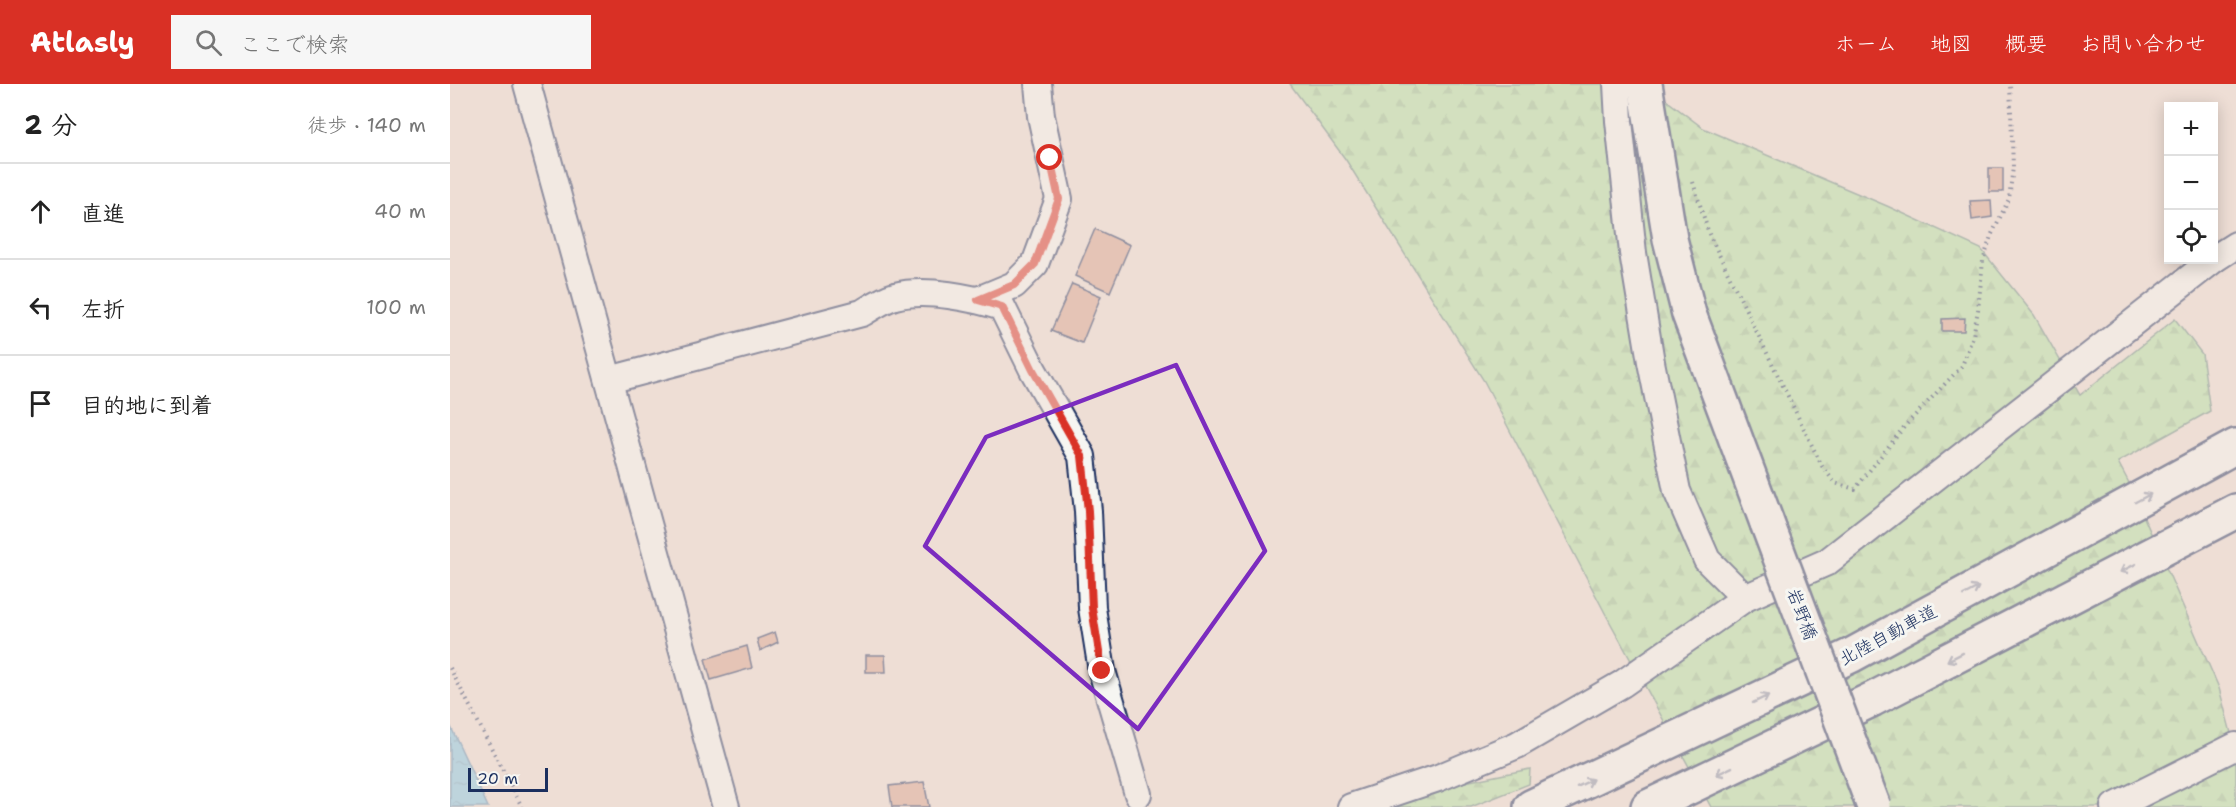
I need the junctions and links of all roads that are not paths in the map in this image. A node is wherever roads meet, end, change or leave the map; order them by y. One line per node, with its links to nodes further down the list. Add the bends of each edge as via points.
1 (528, 84): 9 (street)
2 (1038, 84): 8 (street, via 1059,199 1035,264 1014,285)
3 (1617, 84): 12 (street, via 1633,253 1677,491 1707,560)
4 (1645, 84): 19 (main road, 岩野橋, bridge, via 1670,239 1689,314)
5 (2236, 245): 6 (street)
6 (2218, 256)
7 (2207, 264): 12 (street, via 1827,562)
8 (978, 300): 9 (street, via 923,294 895,296 862,313); 14 (street, via 1002,307 1082,456 1098,650)
9 (609, 380): 15 (street)
10 (2236, 446): 17 (main road, 北陸自動車道, one-way to 10, via 1852,655)
11 (2236, 511): 18 (main road, one-way to 18, via 1873,699)
12 (1745, 598): 16 (street, via 1622,684 1517,746)
13 (2236, 746): 20 (street)
14 (1138, 794)
15 (726, 807)
16 (1351, 807)
17 (1532, 807)
18 (1648, 807)
19 (1874, 807)
20 (2115, 807)

